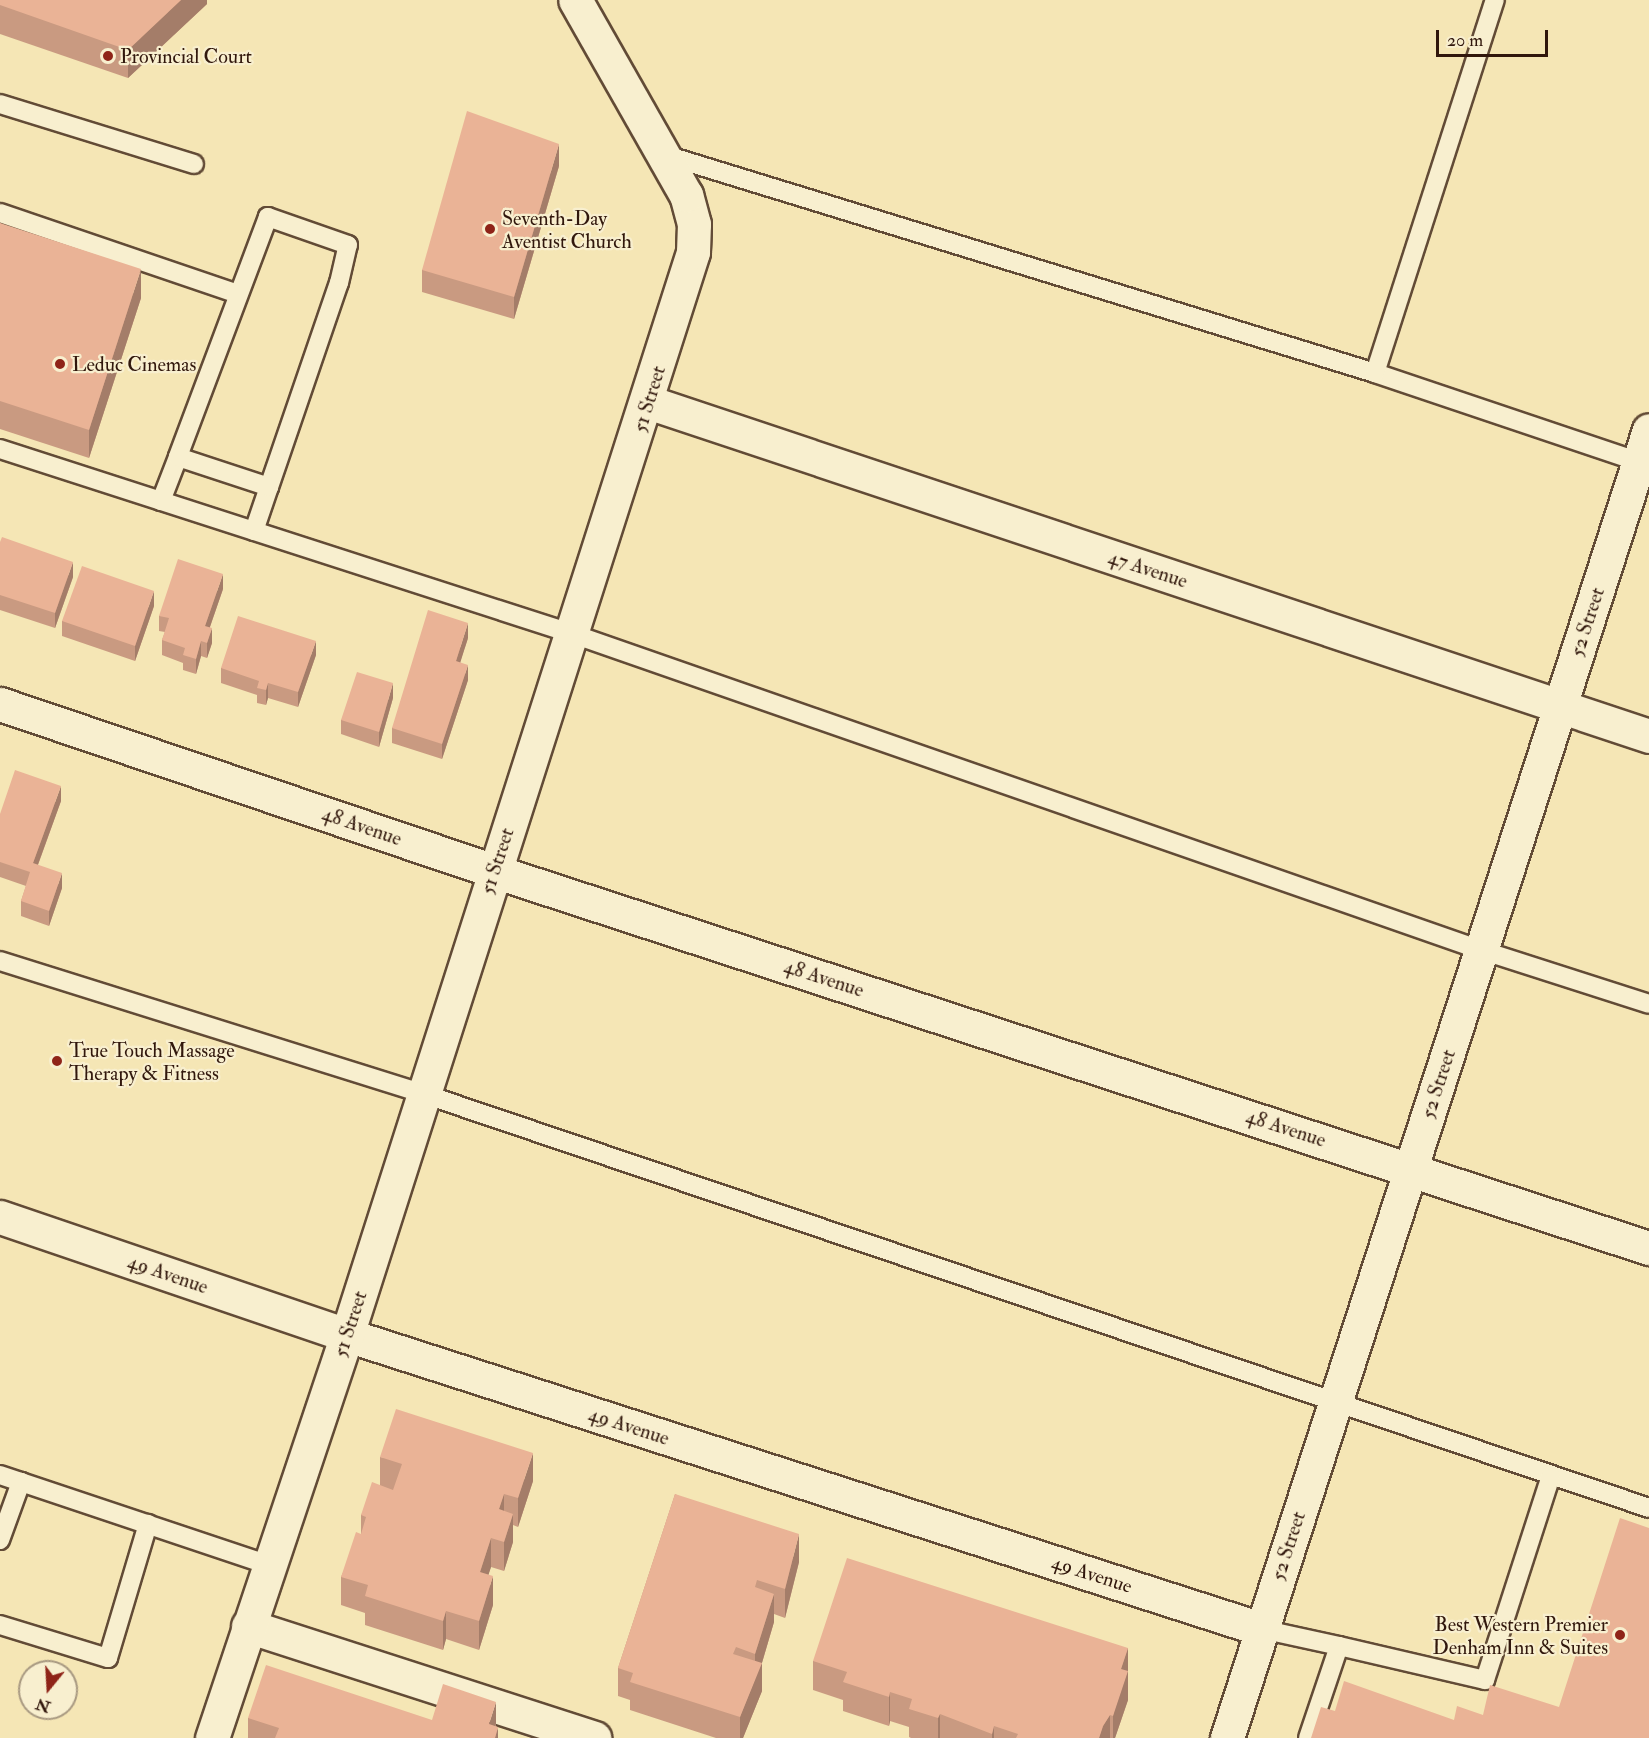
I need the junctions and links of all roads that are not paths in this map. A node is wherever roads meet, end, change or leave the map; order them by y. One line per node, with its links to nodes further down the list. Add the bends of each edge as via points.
1 (575, 0): 4 (street, 51 Street)
2 (1495, 0): 8 (lane)
3 (0, 104): 5 (lane)
4 (662, 154): 8 (lane); 9 (street, 51 Street, via 686,195 694,224 693,252)
5 (194, 164)
6 (0, 213): 7 (lane)
7 (238, 294): 12 (lane); 13 (lane, via 268,217 348,245 339,283)
8 (1375, 373): 10 (lane)
9 (648, 402): 16 (street, 51 Street); 18 (street, 47 Avenue)
10 (1646, 441): 18 (street, 52 Street)
11 (0, 449): 14 (lane)
12 (178, 457): 13 (lane); 14 (lane)
13 (269, 487): 15 (lane)
14 (161, 501): 15 (lane)
15 (254, 531): 16 (lane)
16 (573, 634): 20 (street, 51 Street); 21 (lane)
17 (0, 704): 20 (street, 48 Avenue)
18 (1560, 706): 19 (street, 47 Avenue); 21 (street, 52 Street)
19 (1649, 736)
20 (494, 871): 24 (street, 51 Street); 25 (street, 48 Avenue)
21 (1481, 950): 23 (lane); 25 (street, 52 Street)
22 (0, 961): 24 (lane)
23 (1649, 1004)
24 (424, 1094): 28 (street, 51 Street); 29 (lane)
25 (1410, 1169): 27 (street, 48 Avenue); 29 (street, 52 Street)
26 (0, 1217): 28 (street, 49 Avenue)
27 (1649, 1248)
28 (347, 1335): 36 (street, 51 Street); 39 (street, 49 Avenue)
29 (1334, 1404): 31 (lane); 39 (street, 52 Street)
30 (0, 1475): 32 (lane)
31 (1551, 1476): 33 (lane); 40 (lane, via 1485,1680)
32 (21, 1482): 34 (lane); 35 (lane)
33 (1649, 1508)
34 (148, 1524): 36 (lane); 37 (lane, via 108,1658)
35 (0, 1540)
36 (269, 1565): 38 (street, 51 Street)
37 (0, 1625)
38 (248, 1626): 41 (street, 51 Street); 42 (street)
39 (1261, 1629): 40 (lane); 43 (street, 52 Street)
40 (1339, 1646): 44 (lane)
41 (212, 1738)
42 (594, 1738)
43 (1227, 1738)
44 (1308, 1738)

